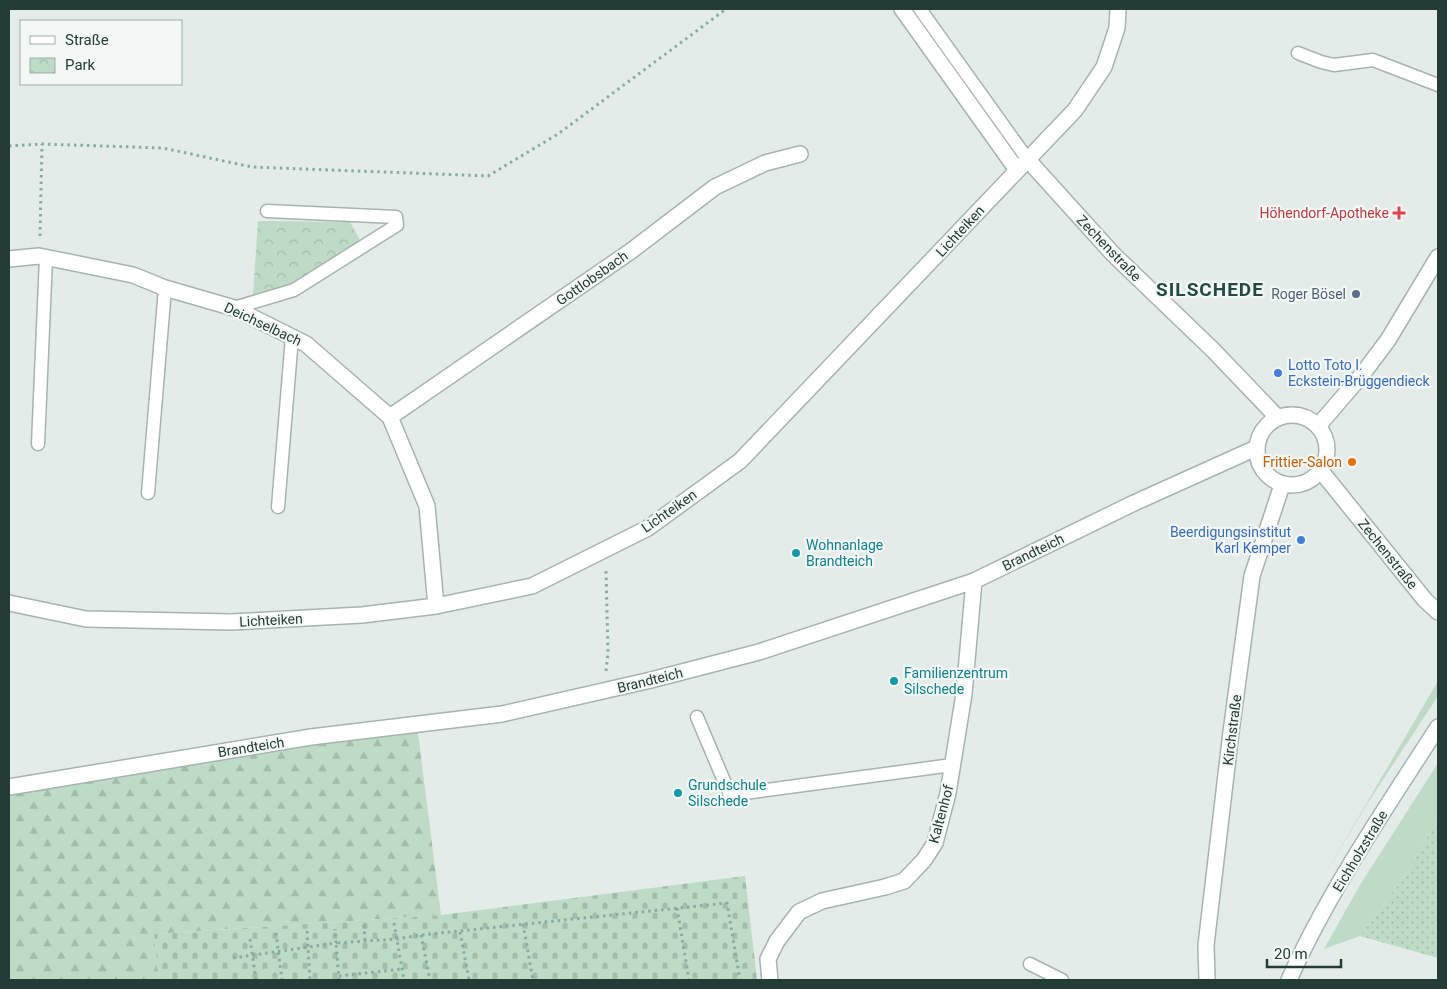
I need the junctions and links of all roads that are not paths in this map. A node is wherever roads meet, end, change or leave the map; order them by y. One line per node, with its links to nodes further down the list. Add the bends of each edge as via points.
1 (902, 9): 7 (street, Zechenstraße)
2 (920, 9): 7 (lane)
3 (1118, 9): 7 (street, Lichteiken, via 1117,28 1104,67 1075,110)
4 (1298, 53): 5 (lane, via 1334,65 1372,60)
5 (1438, 85)
6 (800, 154): 15 (street, Gottlobsbach, via 765,163 716,187 623,257)
7 (1022, 165): 16 (street, Zechenstraße, via 1213,350); 26 (street, Lichteiken, via 740,461 648,528 532,586)
8 (267, 211): 13 (lane, via 396,217 397,225 294,290)
9 (43, 257): 11 (street, Deichselbach); 12 (street, Deichselbach, via 133,275); 18 (lane)
10 (1438, 257): 17 (street, via 1388,340)
11 (9, 259)
12 (165, 288): 13 (street, Deichselbach); 22 (lane)
13 (234, 308): 14 (street, Deichselbach)
14 (292, 337): 15 (street, Deichselbach, via 306,344); 23 (lane)
15 (390, 417): 26 (street, Deichselbach, via 427,506)
16 (1278, 418): 17 (street, via 1300,415); 19 (street, via 1265,427)
17 (1318, 426): 20 (street, via 1328,448)
18 (38, 444)
19 (1256, 448): 21 (street, via 1263,471); 24 (street, Brandteich)
20 (1321, 471): 21 (street, via 1300,485); 27 (street, Zechenstraße)
21 (1282, 485): 35 (street, Kirchstraße, via 1252,576 1206,945)
22 (148, 493)
23 (278, 506)
24 (974, 581): 30 (street, Kaltenhof, via 964,694); 31 (street, Brandteich, via 759,652 502,714 311,737)
25 (9, 603): 26 (street, Lichteiken, via 86,619 231,622 362,615)
26 (436, 606)
27 (1438, 612)
28 (697, 718): 30 (lane, via 730,795)
29 (1438, 727): 36 (street, Eichholzstraße, via 1355,857)
30 (952, 765): 33 (street, Kaltenhof, via 935,843 924,860 904,881 822,901 799,912 768,959)
31 (9, 786)
32 (1030, 964): 34 (lane)
33 (770, 980)
34 (1062, 980)
35 (1207, 980)
36 (1289, 980)

